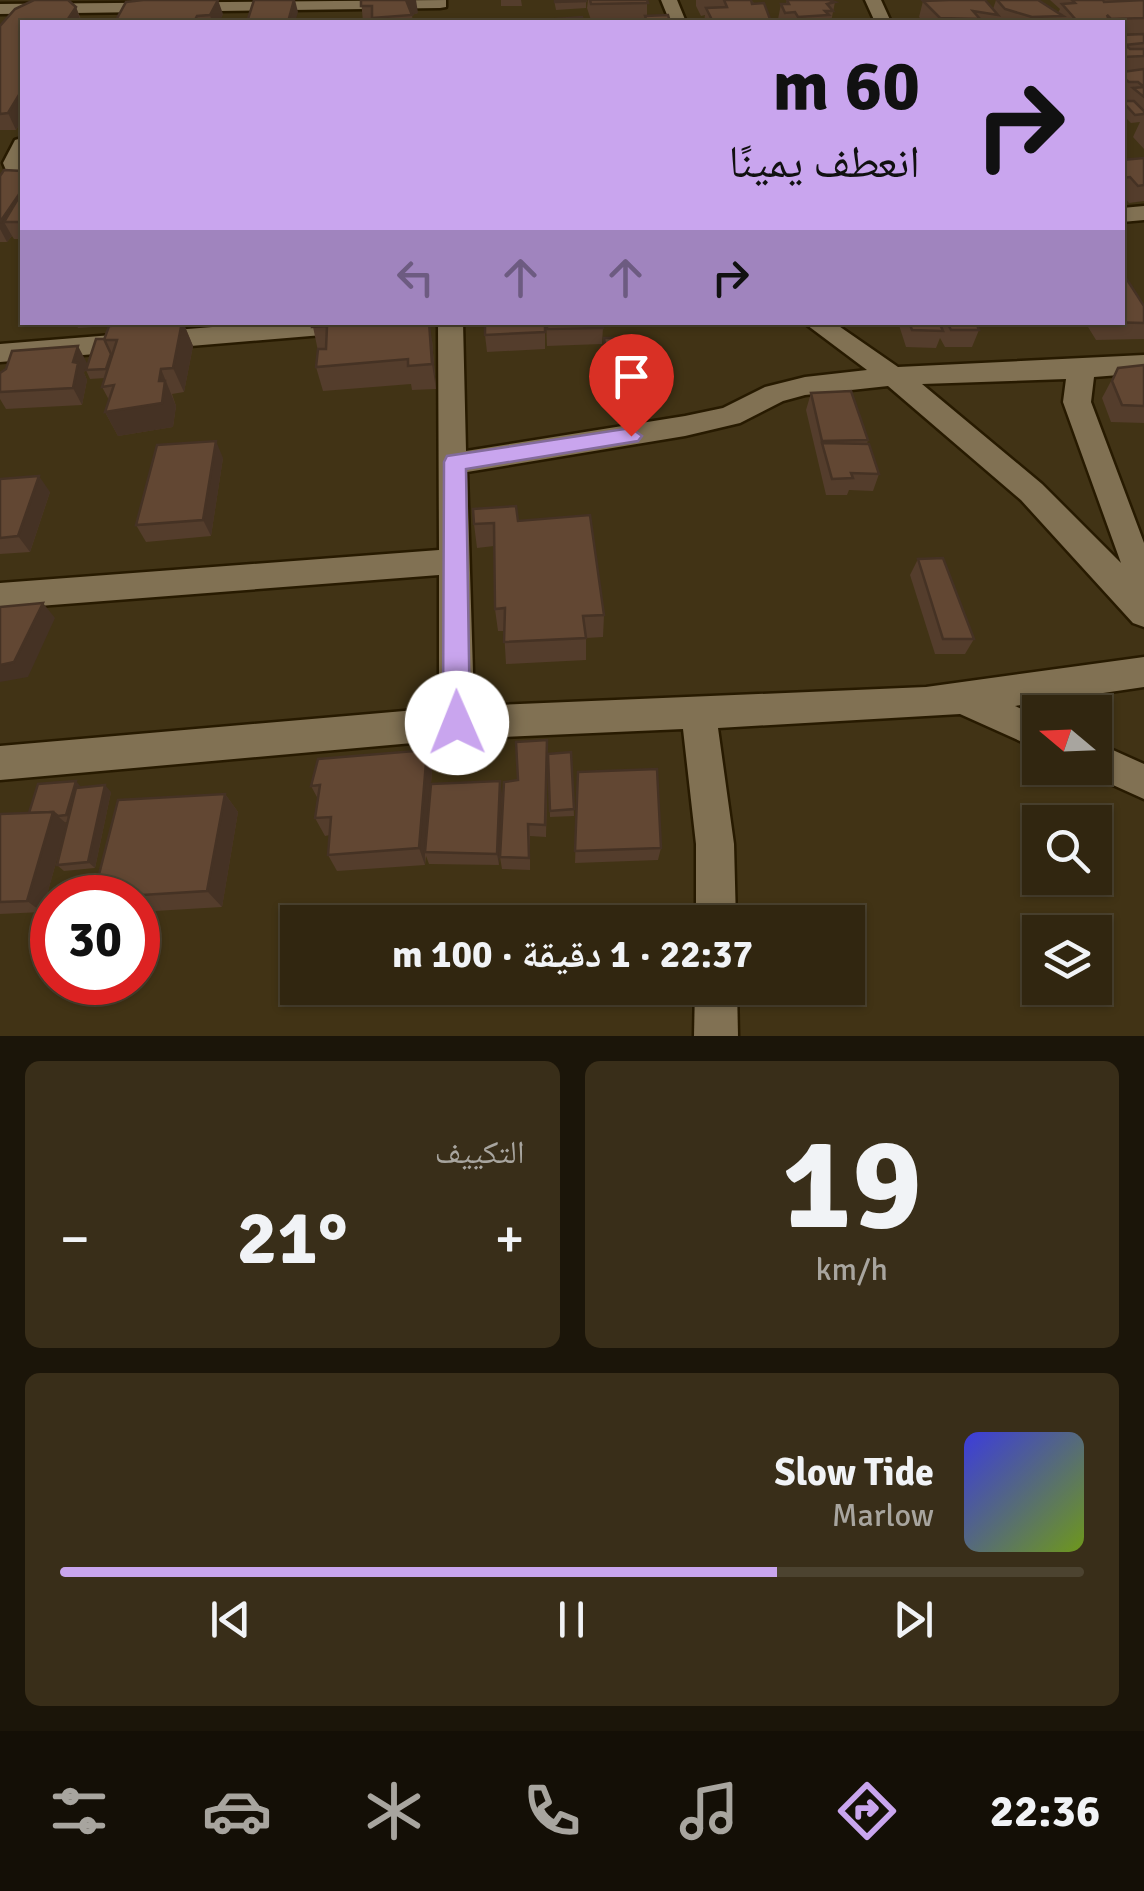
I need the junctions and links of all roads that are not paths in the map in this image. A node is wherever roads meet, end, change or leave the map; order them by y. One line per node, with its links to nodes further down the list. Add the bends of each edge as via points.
1 (440, 1): 4 (street)
2 (0, 8): 3 (street)
3 (24, 10): 4 (street); 5 (street)
4 (108, 11)
5 (0, 34)
6 (20, 148): 7 (street, via 13,162)
7 (20, 174)
8 (345, 325): 11 (street)
9 (450, 325): 15 (street)
10 (819, 325): 14 (street)
11 (0, 353)
12 (1144, 364): 13 (street)
13 (1085, 370): 14 (street); 17 (street, via 1076,382 1077,402)
14 (895, 376): 15 (street, via 805,386 685,426); 19 (street, via 1088,544)
15 (455, 462): 16 (street)
16 (453, 561): 18 (street); 23 (street)
17 (1144, 585)
18 (0, 596)
19 (1144, 612)
20 (1144, 672): 21 (street)
21 (965, 699): 22 (street); 24 (street)
22 (698, 710): 23 (street); 28 (street, via 716,844)
23 (457, 723): 25 (street)
24 (1022, 726)
25 (0, 763)
26 (1112, 767): 27 (street)
27 (1144, 782)
28 (716, 905)
29 (716, 1005): 30 (street)
30 (716, 1036)

